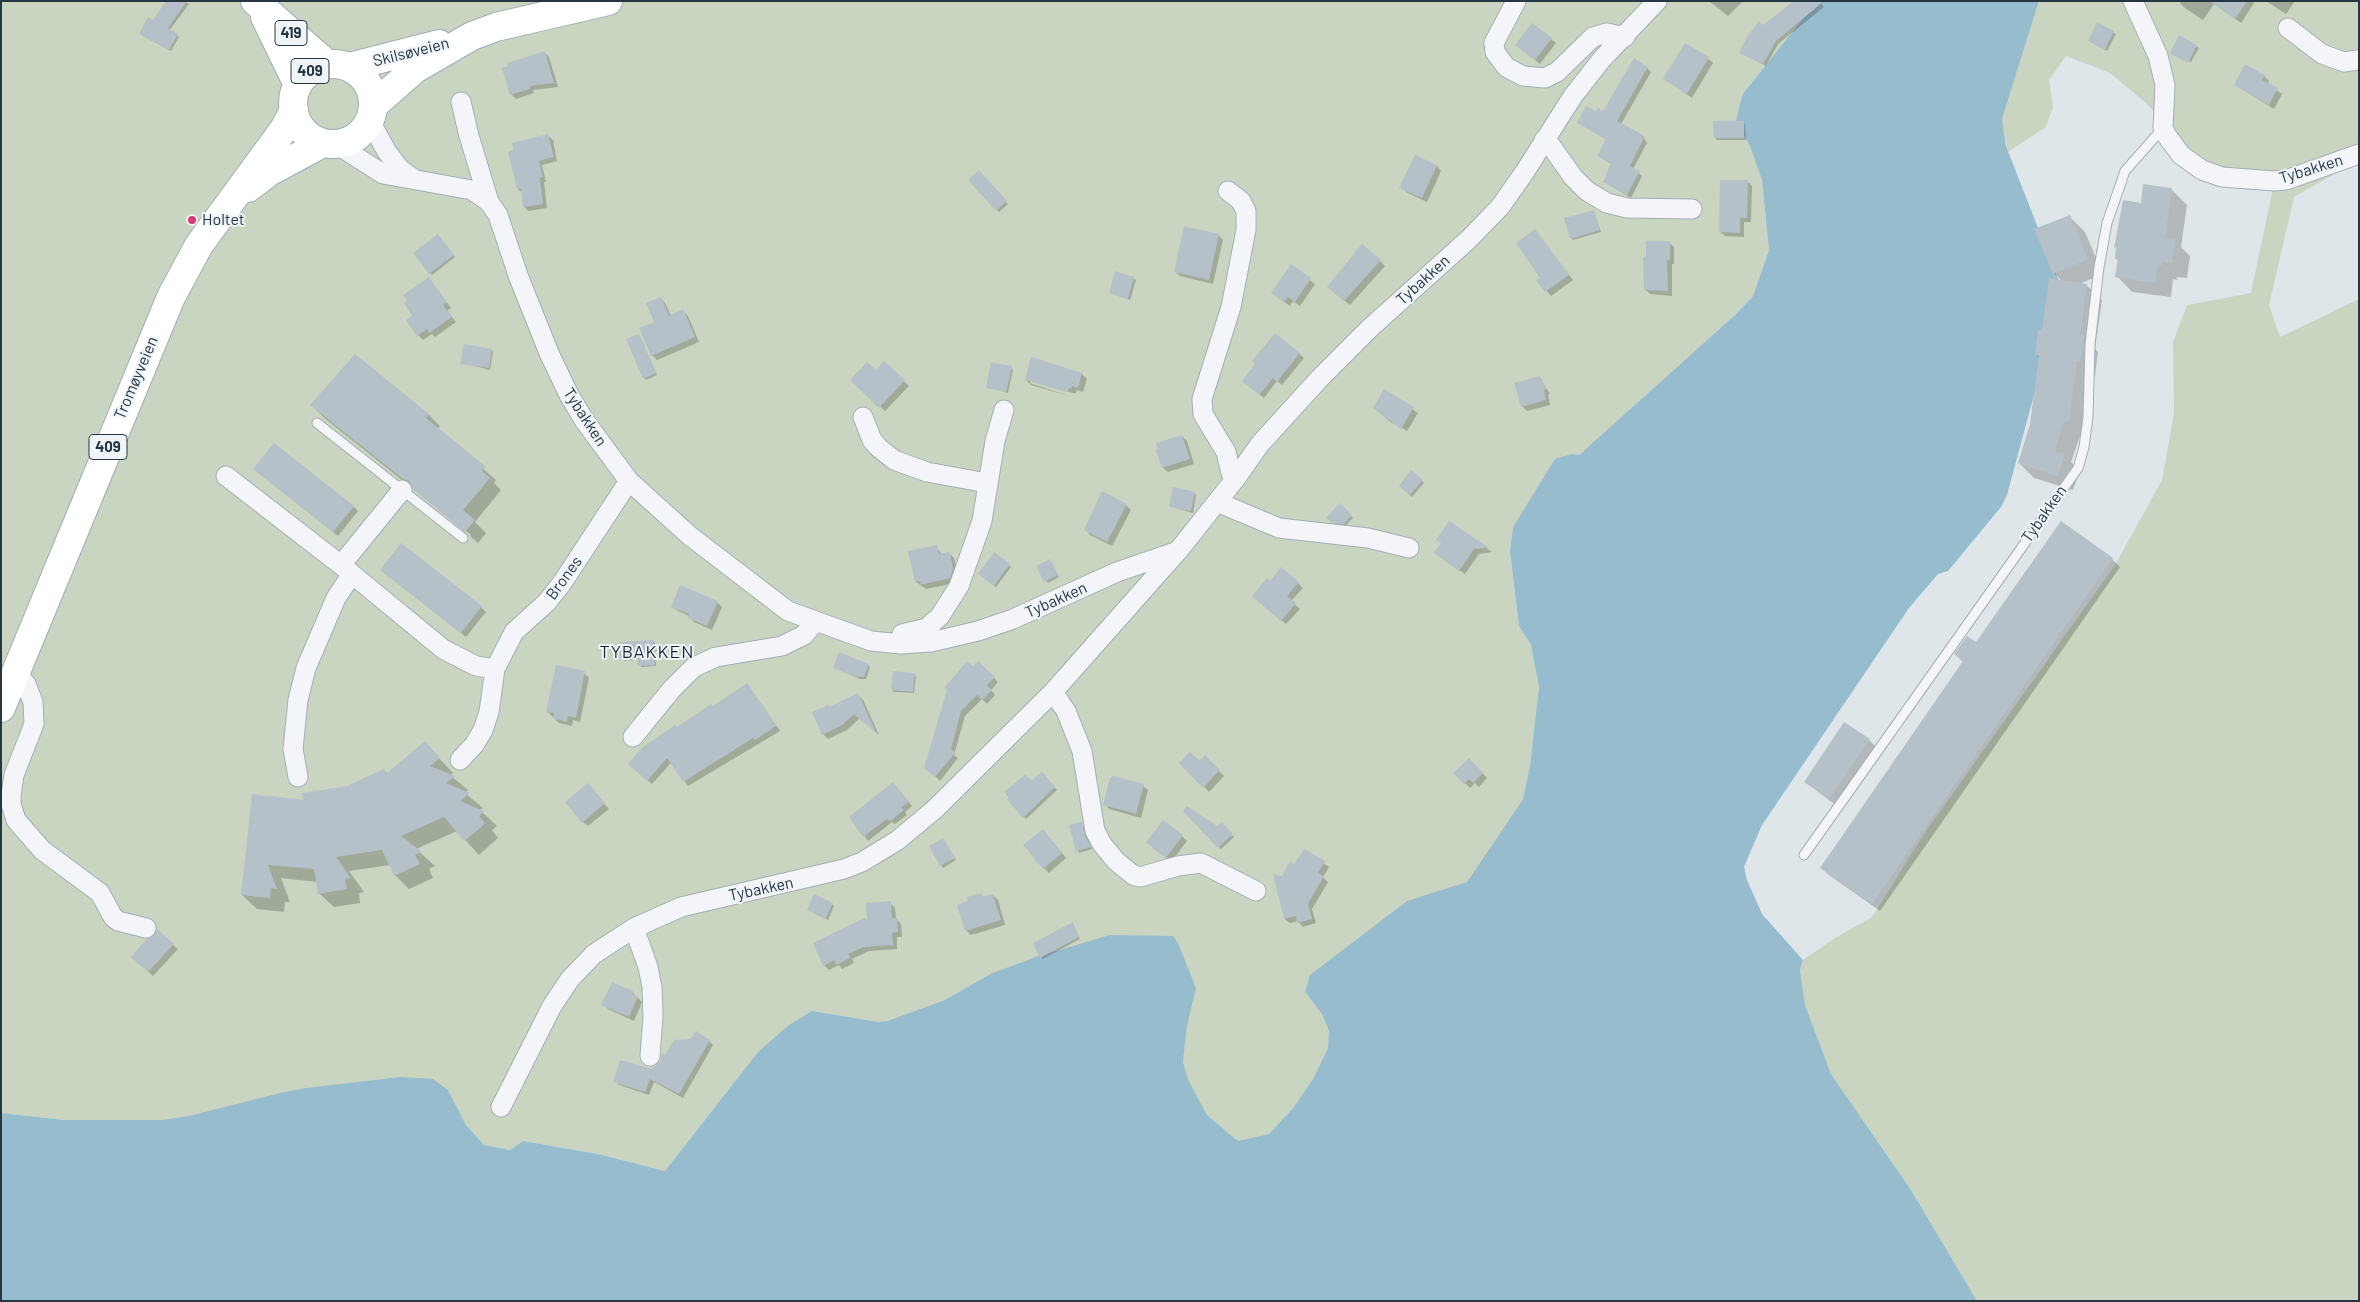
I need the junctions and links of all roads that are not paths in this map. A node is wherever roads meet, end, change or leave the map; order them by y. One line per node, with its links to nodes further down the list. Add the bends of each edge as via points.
1 (255, 1): 10 (main road, 419); 11 (main road, 419, via 269,22)
2 (608, 1): 7 (main road, Skilsøveien / 409, via 496,27)
3 (1516, 1): 8 (street, via 1494,43 1495,52 1506,67 1523,76 1545,78 1556,72 1593,37 1607,33)
4 (1657, 1): 8 (street, Tybakken)
5 (2133, 1): 14 (street, via 2158,56 2165,85)
6 (2288, 28): 9 (street, via 2322,54 2344,62)
7 (472, 36): 10 (main road, Skilsøveien / 409); 13 (main road, Skilsøveien / 409, via 415,69)
8 (1625, 37): 15 (street, Tybakken, via 1602,59)
9 (2358, 57)
10 (338, 65): 11 (main road, 409, via 310,71); 13 (main road, 409, via 368,83)
11 (296, 97): 16 (main road, via 302,129 310,136); 20 (main road, Tromøyveien / 409, via 284,129)
12 (461, 102): 21 (street)
13 (372, 113): 16 (main road, 409, via 357,136); 18 (street, Tybakken, via 387,152 400,168)
14 (2163, 128): 17 (street, Tybakken, via 2182,155 2202,170 2222,177 2275,182); 45 (lane, Tybakken, via 2125,171 2107,223 2090,344 2088,417 2078,468)
15 (1544, 140): 22 (street, via 1549,142 1573,177 1587,191 1607,203 1627,208); 27 (street, Tybakken, via 1500,207 1320,378 1260,444)
16 (330, 143): 18 (street, Tybakken, via 383,174); 20 (main road, Tromøyveien / 409, via 269,172)
17 (2359, 154)
18 (418, 181): 21 (street, Tybakken, via 472,190)
19 (1228, 191): 27 (street, via 1241,201 1246,211 1246,230 1231,307 1202,399 1202,414 1226,452 1231,473)
20 (235, 198): 39 (main road, Tromøyveien / 409, via 199,245 171,297)
21 (489, 202): 28 (street, Tybakken, via 498,214 526,296 570,395 584,420)
22 (1692, 208)
23 (1004, 410): 29 (street)
24 (863, 417): 29 (street, via 872,440 894,460 927,472)
25 (317, 423): 30 (lane)
26 (226, 476): 35 (street)
27 (1236, 478): 31 (street, Tybakken)
28 (629, 481): 36 (street, Tybakken, via 690,536 769,597 788,611); 38 (street, Brones, via 562,584 514,632)
29 (988, 483): 37 (street, via 982,521 959,586 940,616 927,628 902,634)
30 (402, 490): 32 (lane); 35 (street)
31 (1217, 502): 33 (street, via 1279,528 1368,538); 34 (street, Tybakken)
32 (463, 538)
33 (1409, 548)
34 (1178, 551): 37 (street, Tybakken, via 1117,572 1013,619 978,631 931,642); 40 (street, Tybakken)
35 (346, 570): 38 (street, via 443,649 476,666); 44 (street, via 306,668 298,700 293,749)
36 (815, 622): 37 (street, Tybakken, via 871,641); 42 (street, via 804,635 782,646 716,657 694,667)
37 (901, 644)
38 (495, 669): 43 (street, Brones, via 490,712 474,745)
39 (16, 672): 41 (main road, Tromøyveien / 409); 47 (street, via 26,684 33,702 34,724 14,775 11,804 16,820 42,850 100,893 118,922)
40 (1054, 692): 46 (street, via 1066,711 1082,751 1095,831 1116,861 1140,877 1201,863); 48 (street, Tybakken, via 935,808 898,840 862,862 801,881 755,888 681,907)
41 (1, 708)
42 (633, 738)
43 (460, 760)
44 (298, 776)
45 (1804, 855)
46 (1256, 891)
47 (146, 928)
48 (634, 928): 49 (street, via 652,987); 50 (street, Tybakken, via 594,954 570,978 552,1006)
49 (650, 1056)
50 (501, 1107)

